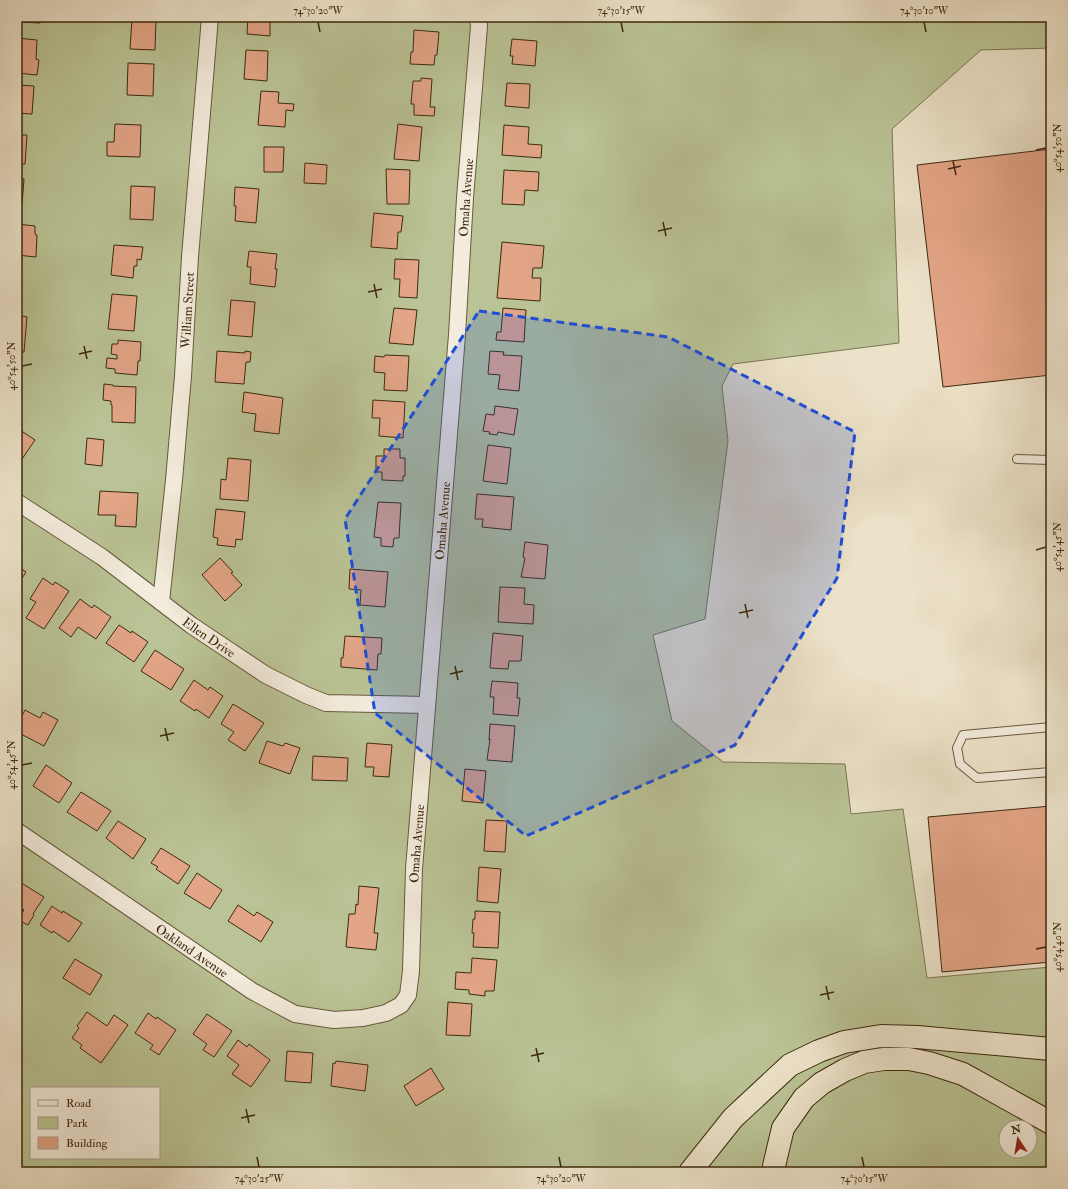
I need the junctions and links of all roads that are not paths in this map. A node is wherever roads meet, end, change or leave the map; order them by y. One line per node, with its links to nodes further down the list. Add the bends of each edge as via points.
1 (210, 17): 6 (street, William Street, via 183,376)
2 (478, 17): 7 (street, Omaha Avenue, via 457,335)
3 (1017, 459): 4 (lane)
4 (1051, 460)
5 (17, 502): 6 (street, Ellen Drive, via 102,557)
6 (161, 602): 7 (street, Ellen Drive, via 266,675 326,703)
7 (427, 706): 11 (street, Omaha Avenue, via 414,869 408,995 401,1005)
8 (1051, 727): 9 (lane, via 963,736 956,748 960,764 977,778)
9 (1051, 772)
10 (17, 830): 11 (street, Oakland Avenue, via 252,991 295,1014 334,1020)
11 (386, 1013)
12 (1051, 1049): 14 (highway, via 917,1037 880,1036 844,1042 790,1065 733,1118)
13 (1051, 1123): 15 (highway, via 956,1071 909,1059 864,1062 822,1083 804,1098 783,1128 774,1166)
14 (690, 1172)
15 (775, 1172)

